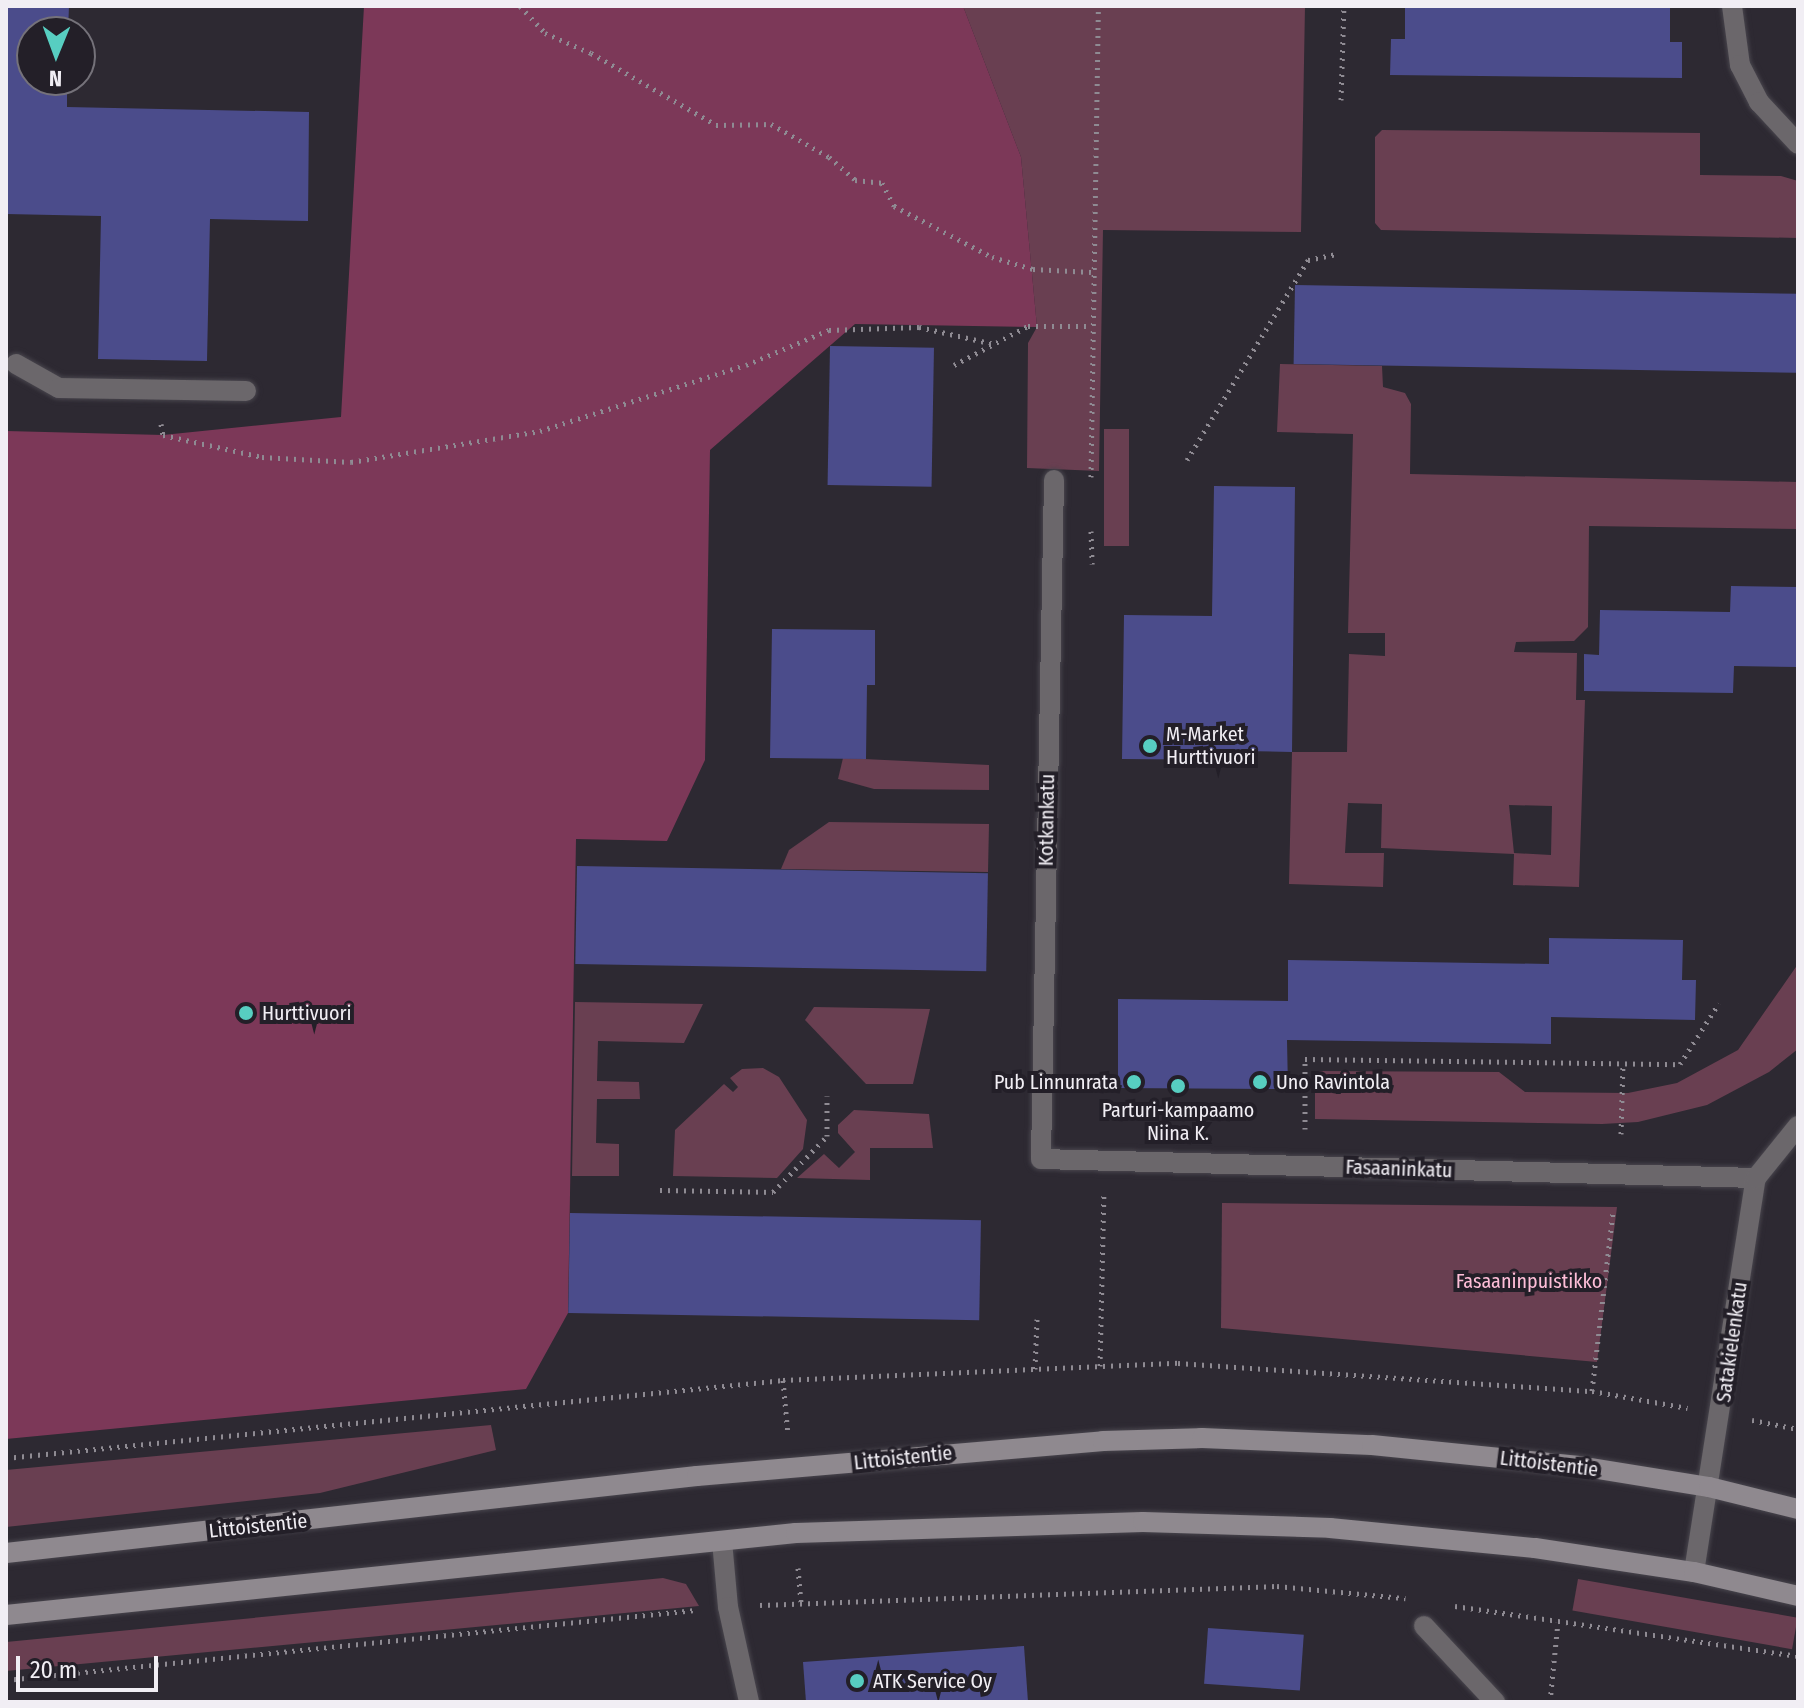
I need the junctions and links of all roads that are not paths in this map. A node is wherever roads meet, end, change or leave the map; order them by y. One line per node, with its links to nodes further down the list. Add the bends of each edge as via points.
1 (1732, 6): 2 (street, via 1740,65 1759,102)
2 (1798, 144)
3 (16, 364): 4 (street, via 59,388)
4 (246, 391)
5 (1054, 480): 7 (street, Kotkankatu)
6 (1798, 1126): 8 (street)
7 (1041, 1159): 8 (street, Fasaaninkatu)
8 (1756, 1178): 9 (street, Satakielenkatu)
9 (1709, 1487): 10 (main road, Littoistentie); 12 (main road, Littoistentie, via 1579,1466 1372,1445 1202,1438 1103,1441 697,1476); 13 (street, Satakielenkatu)
10 (1798, 1509)
11 (722, 1541): 13 (main road, via 980,1524 1314,1527 1535,1548); 15 (main road); 17 (street, via 728,1607)
12 (6, 1553)
13 (1694, 1572): 14 (main road)
14 (1798, 1596)
15 (6, 1615)
16 (1424, 1626): 18 (street)
17 (749, 1702)
18 (1495, 1702)

